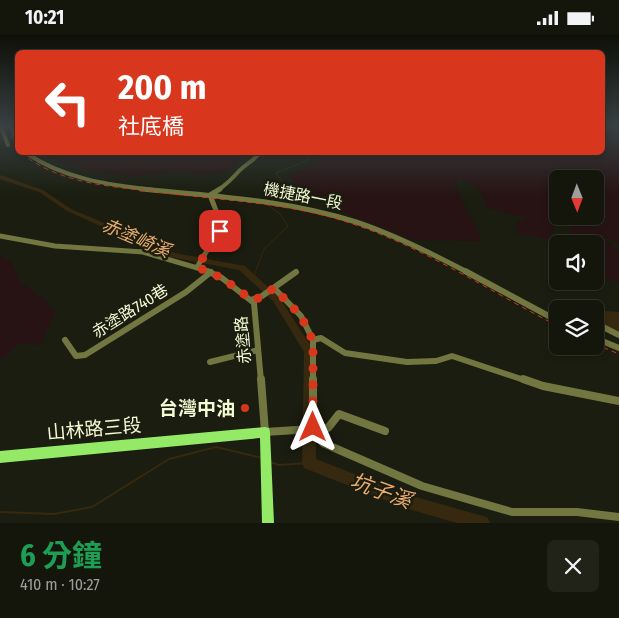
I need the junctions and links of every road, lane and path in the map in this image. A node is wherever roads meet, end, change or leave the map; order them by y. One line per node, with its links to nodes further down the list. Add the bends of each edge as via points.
1 (30, 155): 3 (street, 機捷路一段, via 95,181)
2 (258, 155): 3 (street, via 231,182)
3 (210, 195): 5 (street, via 222,226); 10 (street, 機捷路一段, via 270,202 336,216 380,230 437,255)
4 (0, 236): 5 (street, 赤塗路, via 55,246 143,252)
5 (198, 265): 7 (street, 赤塗路)
6 (296, 272): 8 (street)
7 (211, 273): 9 (street, 赤塗路); 13 (street, 赤塗路740巷, via 85,355 76,355)
8 (273, 289): 9 (street); 14 (street, via 301,316)
9 (252, 300): 17 (street, 赤塗路)
10 (549, 316)
11 (604, 328): 12 (street)
12 (619, 335)
13 (65, 340)
14 (313, 341): 19 (street, via 321,338 345,353 407,362 436,361 452,356 543,386); 20 (street)
15 (604, 342): 16 (street)
16 (619, 348)
17 (258, 350): 18 (street); 22 (street, 赤塗路)
18 (210, 362)
19 (619, 401)
20 (312, 428): 21 (street, via 328,428 339,414); 22 (street); 24 (street, via 323,443 422,487 512,512 577,512)
21 (385, 431)
22 (265, 432): 23 (main road, 山林路三段); 25 (main road)
23 (0, 457)
24 (619, 517)
25 (268, 523)

